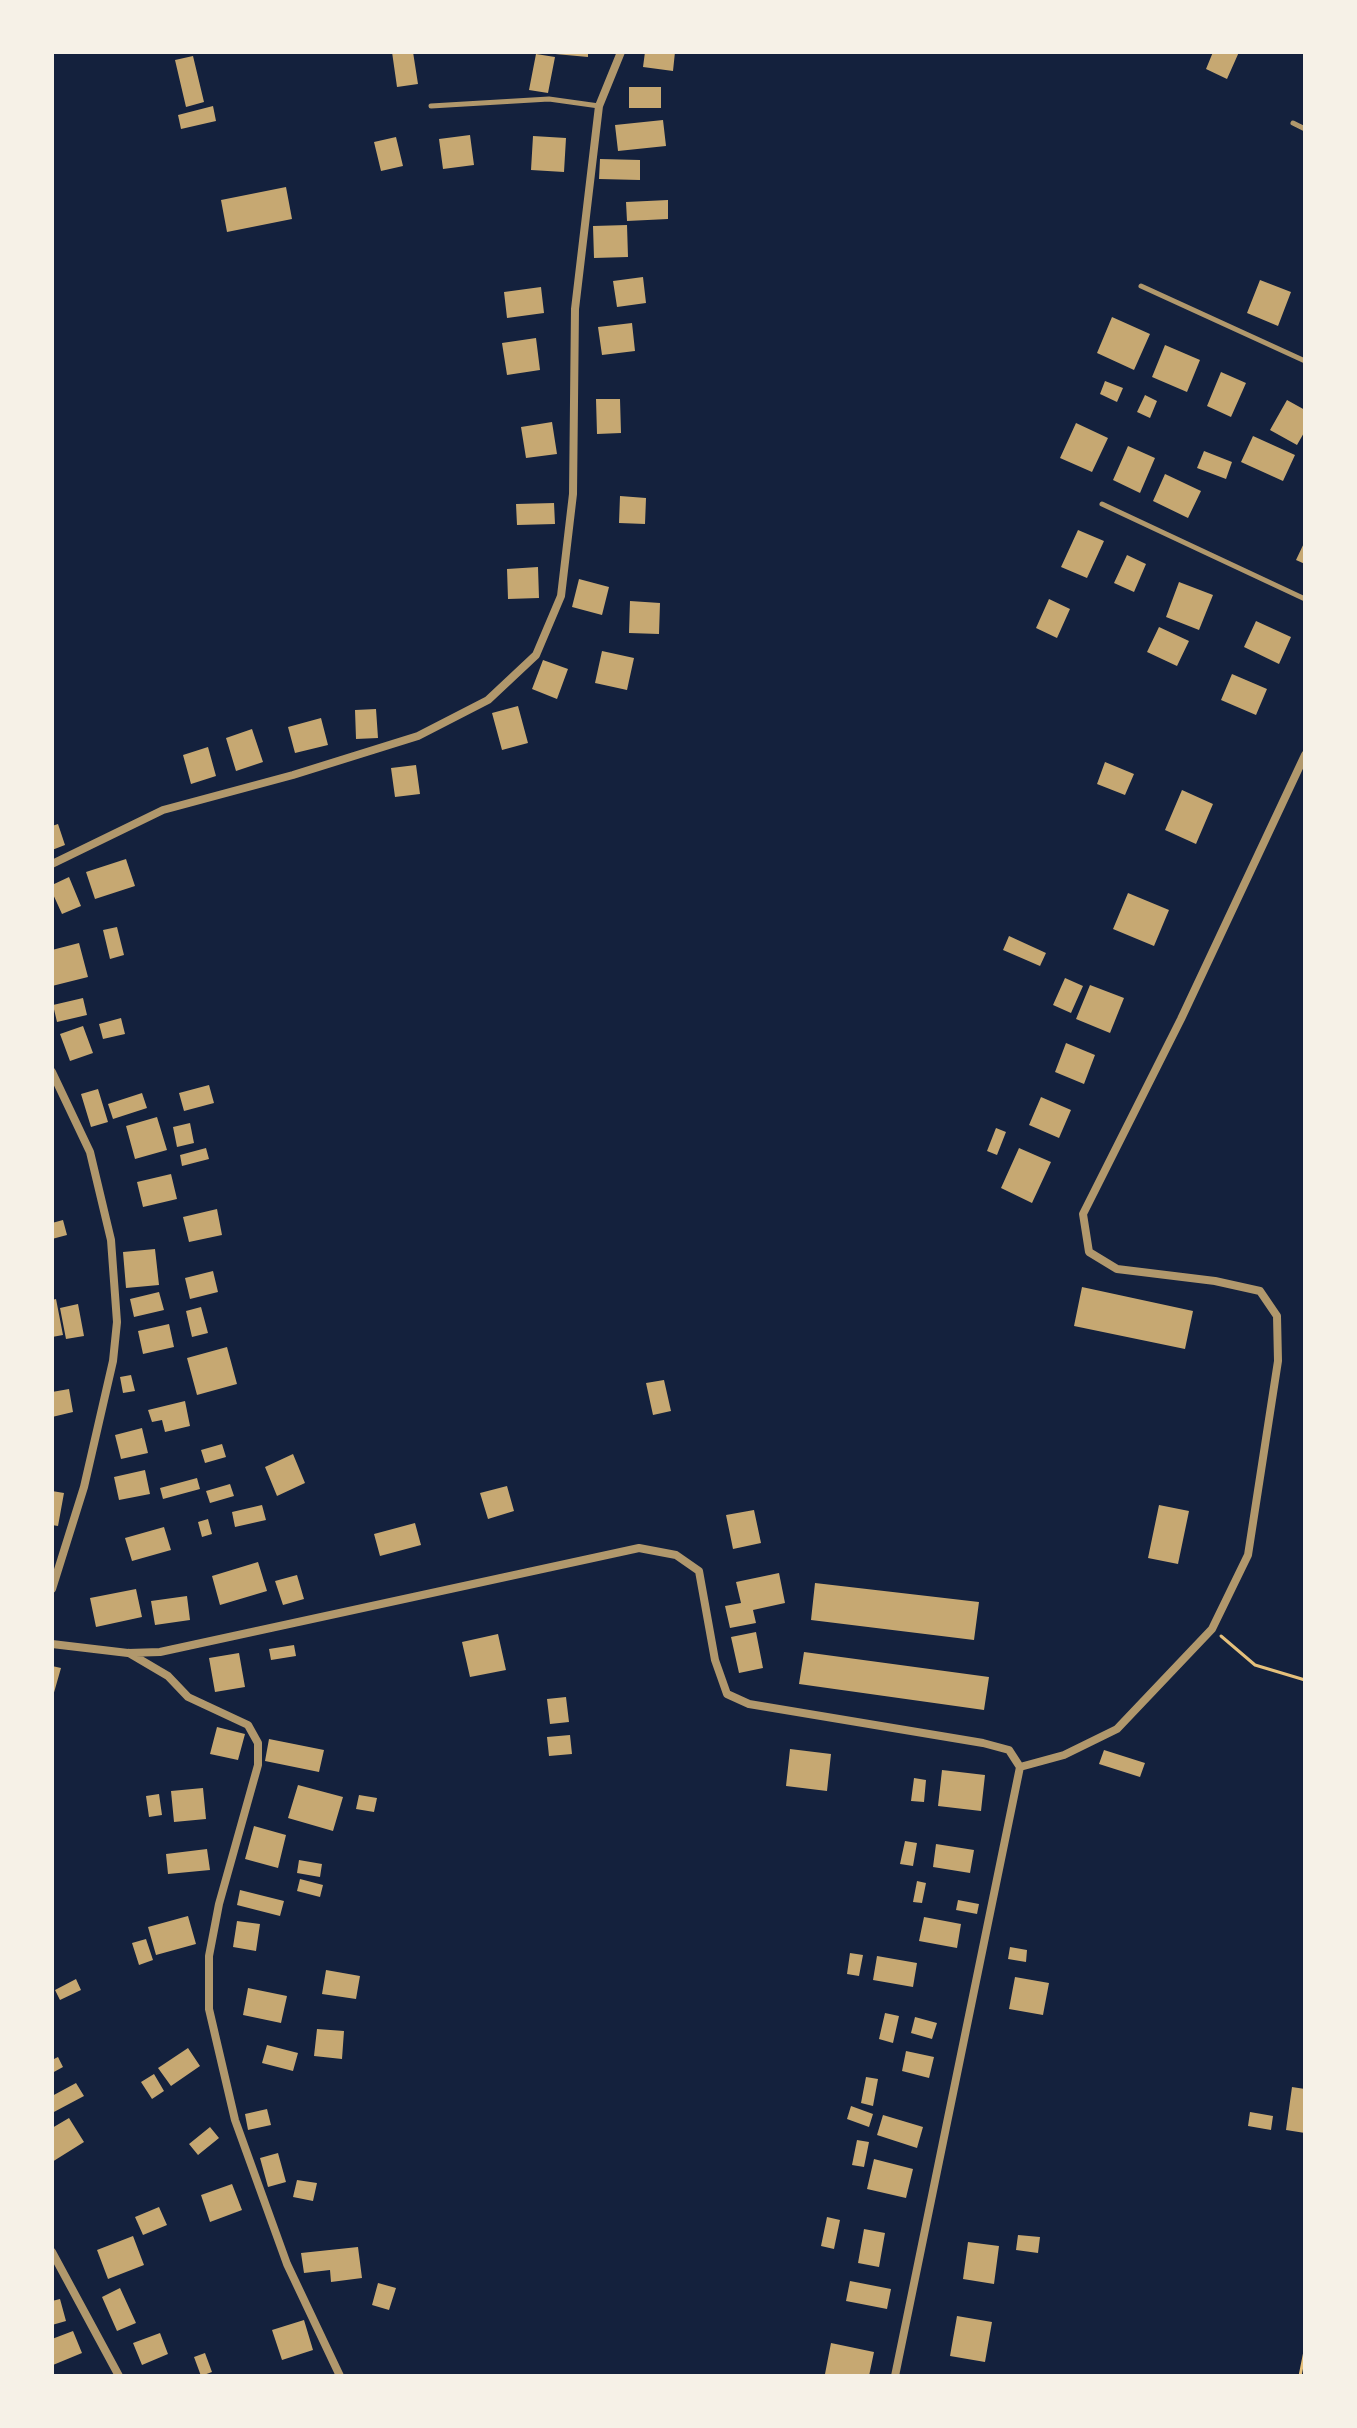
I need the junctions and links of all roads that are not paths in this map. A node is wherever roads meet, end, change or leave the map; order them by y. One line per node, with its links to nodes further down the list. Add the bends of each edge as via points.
1 (621, 52): 3 (street)
2 (431, 106): 3 (lane, via 549,99)
3 (599, 106): 11 (street, via 575,309 573,494 561,596 536,655 488,700 418,736 163,810)
4 (1293, 123): 5 (lane)
5 (1305, 129)
6 (1141, 286): 7 (lane)
7 (1305, 361)
8 (1102, 504): 9 (lane)
9 (1305, 599)
10 (1305, 755): 16 (street, via 1083,1214 1089,1252 1117,1269 1260,1291 1277,1316 1278,1361 1248,1555 1212,1629 1117,1729 1064,1755)
11 (52, 864)
12 (52, 1072): 13 (street, via 90,1152 111,1240 117,1322 84,1487)
13 (52, 1589)
14 (52, 1644): 15 (street)
15 (128, 1653): 16 (street, via 160,1652 639,1548 676,1555 699,1571 715,1660 727,1694 749,1704 983,1743 1009,1750); 19 (street, via 168,1676 188,1697 248,1725 258,1743 258,1765 209,1956 209,2009 235,2120 287,2264)
16 (1020, 1767): 20 (street)
17 (52, 2252): 18 (street)
18 (119, 2376)
19 (340, 2376)
20 (895, 2376)

